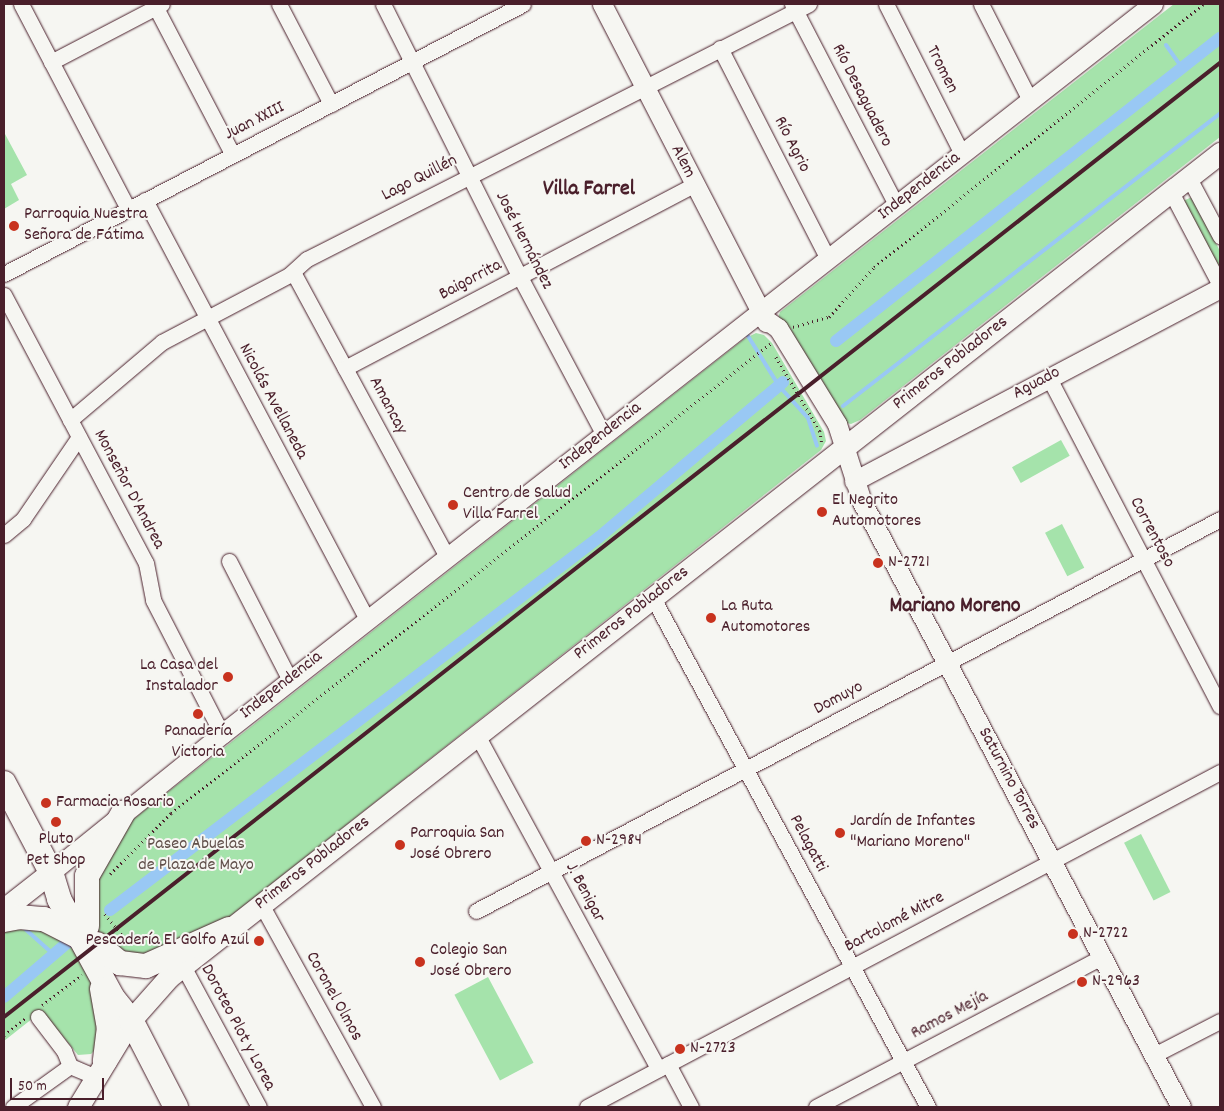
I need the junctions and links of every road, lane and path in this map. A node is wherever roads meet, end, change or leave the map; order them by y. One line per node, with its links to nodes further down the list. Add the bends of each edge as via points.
1 (21, 4): 15 (street)
2 (279, 4): 18 (street)
3 (383, 4): 14 (street, José Hernández)
4 (523, 4): 12 (street, Juan XXIII)
5 (602, 4): 16 (street, Alem)
6 (886, 4): 20 (street, Tromen)
7 (981, 4): 17 (street)
8 (1153, 4): 17 (street, Independencia)
9 (1203, 4): 38 (path, via 869,270 829,317 806,321)
10 (157, 5): 15 (street); 21 (street)
11 (799, 6): 13 (street, Lago Quillén); 27 (street, Río Desaguadero)
12 (495, 10): 14 (street, Juan XXIII)
13 (720, 48): 16 (street, Lago Quillén); 30 (street, Río Agrio)
14 (412, 61): 18 (street, Juan XXIII); 22 (street, José Hernández)
15 (51, 62): 28 (street)
16 (644, 87): 22 (street, Lago Quillén); 24 (street, Alem)
17 (1030, 100): 20 (street, Independencia)
18 (331, 104): 21 (street, Juan XXIII)
19 (1220, 153): 23 (main road, Primeros Pobladores)
20 (962, 154): 27 (street, Independencia)
21 (233, 155): 26 (street, Juan XXIII)
22 (469, 175): 31 (street, Lago Quillén, via 307,259); 33 (street, José Hernández)
23 (1189, 178): 25 (main road, Primeros Pobladores); 29 (street)
24 (694, 185): 33 (street, Baigorrita); 36 (street, Alem)
25 (1171, 192): 34 (street); 45 (main road, Primeros Pobladores)
26 (145, 200): 28 (street, Juan XXIII); 37 (street, Nicolás Avellaneda)
27 (896, 205): 30 (street, Independencia)
28 (128, 210): 32 (street, Juan XXIII)
29 (1220, 236)
30 (828, 259): 36 (street, Independencia)
31 (293, 272): 37 (street, Lago Quillén); 39 (street, Amancay)
32 (4, 274)
33 (520, 277): 39 (street, Baigorrita); 42 (street, José Hernández)
34 (1220, 286): 40 (street, Aguado)
35 (4, 295): 41 (street, Monseñor D'Andrea)
36 (762, 316): 42 (street, Independencia); 45 (street, Alem)
37 (207, 318): 41 (street, Lago Quillén, via 162,342); 53 (street, Nicolás Avellaneda)
38 (790, 329)
39 (345, 368): 49 (street, Amancay)
40 (1049, 378): 46 (street, Aguado); 50 (street, Correntoso)
41 (70, 420): 43 (street, Monseñor D'Andrea)
42 (604, 435): 49 (street, Independencia)
43 (79, 437): 48 (street, via 23,519); 57 (street, Monseñor D'Andrea, via 146,562 154,600)
44 (819, 447): 66 (path, via 823,440 820,431 770,344 171,814)
45 (844, 448): 46 (street, Saturnino Torres); 52 (main road, Primeros Pobladores)
46 (854, 481): 54 (street, Saturnino Torres)
47 (1220, 519): 50 (street, Domuyo)
48 (4, 534)
49 (447, 557): 53 (street, Independencia)
50 (1144, 559): 54 (street, Domuyo); 56 (street, Correntoso)
51 (229, 561): 55 (street)
52 (653, 598): 58 (main road, Primeros Pobladores); 59 (street, Pelagatti)
53 (366, 620): 55 (street, Independencia)
54 (947, 663): 59 (street, Domuyo); 63 (street, Saturnino Torres)
55 (290, 680): 57 (street, Independencia)
56 (1220, 706)
57 (222, 734): 62 (street, Independencia)
58 (477, 735): 65 (street, J. Benigar); 67 (main road, Primeros Pobladores)
59 (746, 769): 65 (street, Domuyo); 75 (street, Pelagatti)
60 (1220, 772): 63 (street, Bartolomé Mitre)
61 (4, 783): 64 (main road)
62 (123, 813): 64 (street, Independencia); 72 (main road, via 88,876)
63 (1051, 862): 73 (street, Saturnino Torres); 75 (street, Bartolomé Mitre)
64 (51, 872): 68 (main road, Independencia); 72 (main road, via 57,895)
65 (551, 872): 69 (street, Domuyo); 83 (street, J. Benigar)
66 (103, 881)
67 (260, 904): 71 (main road, Primeros Pobladores); 89 (street, Coronel Olmos)
68 (4, 909)
69 (476, 911)
70 (4, 920): 72 (main road, via 20,917 44,919)
71 (229, 929): 72 (main road, via 146,966 120,963); 74 (main road, Primeros Pobladores)
72 (95, 943): 72 (path, via 123,942 122,935); 76 (path); 77 (main road, via 125,997); 84 (main road, via 108,1020)
73 (1102, 957): 80 (street, Saturnino Torres); 81 (street, Ramos Mejía)
74 (183, 966): 77 (main road, Primeros Pobladores); 88 (street, Doroteo Plot y Lorea)
75 (852, 967): 81 (street, Pelagatti); 83 (street, Bartolomé Mitre)
76 (36, 1013): 79 (path); 82 (street, via 64,1051)
77 (130, 1020): 84 (main road, Primeros Pobladores); 87 (main road)
78 (1220, 1021): 80 (street)
79 (4, 1036)
80 (1154, 1055): 94 (street, Saturnino Torres)
81 (903, 1062): 92 (street, Ramos Mejía); 93 (street, Pelagatti)
82 (70, 1066): 84 (street); 85 (street)
83 (663, 1067): 90 (street, Bartolomé Mitre); 91 (street, J. Benigar)
84 (101, 1069): 86 (main road, Primeros Pobladores)
85 (13, 1107)
86 (78, 1107)
87 (176, 1107)
88 (259, 1107)
89 (373, 1107)
90 (587, 1107)
91 (691, 1107)
92 (816, 1107)
93 (928, 1107)
94 (1181, 1107)

